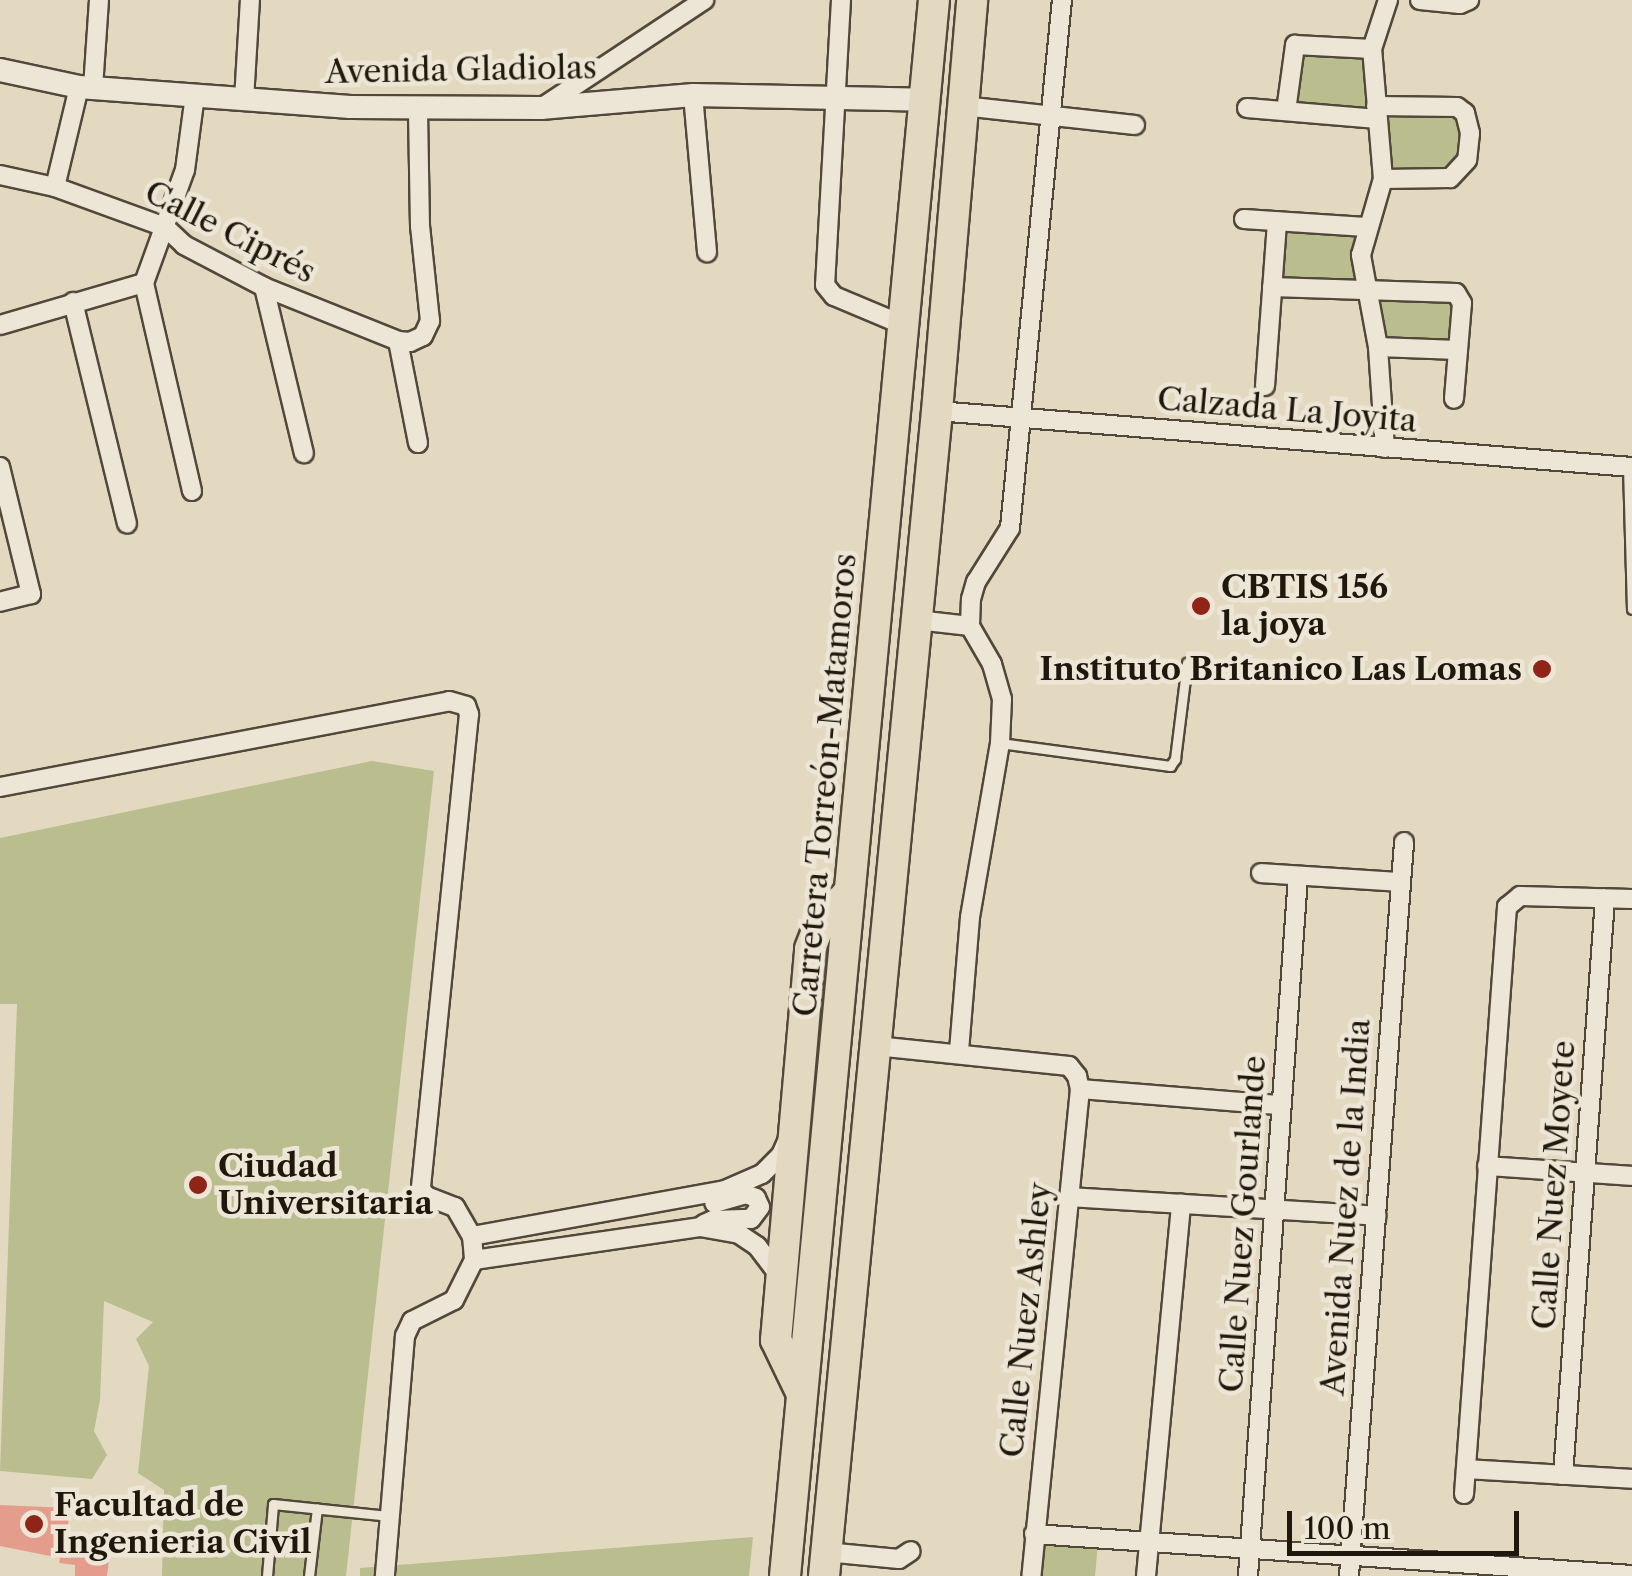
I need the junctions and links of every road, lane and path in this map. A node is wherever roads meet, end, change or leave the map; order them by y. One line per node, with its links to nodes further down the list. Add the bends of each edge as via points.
1 (99, 0): 14 (street)
2 (250, 0): 19 (street)
3 (704, 0): 21 (street)
4 (841, 0): 18 (street)
5 (934, 0): 22 (highway, Carretera Torreón-Matamoros)
6 (972, 0): 17 (highway)
7 (982, 0): 17 (highway)
8 (1062, 0): 26 (street)
9 (1388, 0): 12 (street)
10 (1420, 0): 11 (street)
11 (1464, 2)
12 (1372, 49): 24 (street, via 1295,45); 25 (street)
13 (0, 70): 14 (street, Avenida Gladiolas)
14 (86, 87): 15 (street, Avenida Gladiolas); 30 (street)
15 (195, 95): 19 (street, Avenida Gladiolas); 32 (street, via 185,170)
16 (693, 95): 18 (street, Avenida Gladiolas); 21 (street, Avenida Gladiolas); 35 (street)
17 (964, 95): 26 (street); 48 (highway)
18 (836, 98): 22 (street, Avenida Gladiolas); 42 (street, via 827,289)
19 (244, 100): 20 (street, Avenida Gladiolas)
20 (418, 108): 21 (street, Avenida Gladiolas); 43 (street, via 428,330 418,340)
21 (541, 108)
22 (924, 108): 42 (highway, Carretera Torreón-Matamoros); 48 (highway, via 928,164 917,386)
23 (1248, 108): 24 (street)
24 (1286, 111): 25 (street)
25 (1377, 113): 29 (street); 29 (street, via 1457,107 1470,133 1467,160 1450,178)
26 (1051, 116): 27 (street); 49 (street)
27 (1135, 124)
28 (0, 176): 30 (street, Calle Ciprés)
29 (1383, 179): 33 (street)
30 (55, 186): 32 (street, Calle Ciprés)
31 (1244, 218): 34 (street)
32 (166, 227): 36 (street); 37 (street, Calle Ciprés, via 184,245)
33 (1366, 227): 34 (street); 39 (street, via 1360,268)
34 (1277, 228): 38 (street)
35 (707, 252)
36 (144, 282): 40 (street); 55 (street)
37 (264, 287): 43 (street, Calle Ciprés); 52 (street)
38 (1272, 287): 39 (street); 46 (street)
39 (1366, 290): 44 (street); 45 (street, via 1459,295)
40 (73, 302): 41 (street); 56 (street)
41 (0, 324)
42 (903, 324): 68 (highway, Carretera Torreón-Matamoros)
43 (398, 341): 50 (street)
44 (1378, 346): 45 (street); 51 (street)
45 (1458, 350): 47 (street)
46 (1265, 386)
47 (1454, 399)
48 (937, 411): 49 (street, Calzada La Joyita); 59 (highway)
49 (1022, 418): 51 (street, Calzada La Joyita); 60 (street, via 1010,528 976,582)
50 (418, 443)
51 (1384, 448): 53 (street, Calzada La Joyita)
52 (304, 453)
53 (1630, 466): 58 (lane)
54 (1, 474): 57 (street, via 32,594)
55 (192, 491)
56 (127, 524)
57 (0, 602)
58 (1632, 608)
59 (917, 620): 60 (street); 71 (highway)
60 (970, 626): 62 (street, via 998,680)
61 (1187, 663): 62 (lane, via 1170,766)
62 (1000, 744): 72 (street, via 970,917)
63 (0, 787): 85 (street, via 449,701 466,706 421,1189 455,1207)
64 (1404, 842): 67 (street, Avenida Nuez de la India)
65 (1261, 874): 66 (street)
66 (1298, 876): 67 (street); 74 (street, Calle Nuez Gourlande)
67 (1401, 882): 83 (street, Avenida Nuez de la India)
68 (850, 892): 75 (highway, via 818,928 810,949); 88 (highway, Carretera Torreón-Matamoros)
69 (1605, 899): 70 (street); 76 (street, via 1520,896 1507,907); 77 (street, Calle Nuez Moyete)
70 (1632, 900)
71 (876, 1046): 72 (street); 100 (highway)
72 (960, 1051): 73 (street, via 1069,1066)
73 (1078, 1080): 74 (street); 80 (street, Calle Nuez Ashley)
74 (1282, 1104): 82 (street, Calle Nuez Gourlande)
75 (794, 1125): 79 (street, via 781,1155 762,1174); 87 (highway)
76 (1488, 1166): 77 (street); 89 (street)
77 (1585, 1173): 78 (street); 90 (street, Calle Nuez Moyete)
78 (1632, 1176)
79 (690, 1196): 84 (street, via 709,1204 746,1194 760,1207 751,1220 713,1220); 85 (street)
80 (1069, 1197): 81 (street); 95 (street, Calle Nuez Ashley)
81 (1181, 1204): 82 (street); 96 (street)
82 (1274, 1210): 83 (street); 97 (street, Calle Nuez Gourlande)
83 (1376, 1216): 99 (street, Avenida Nuez de la India)
84 (700, 1227): 86 (street); 87 (street, via 739,1234)
85 (472, 1236): 86 (street)
86 (474, 1260): 94 (street, via 454,1300 412,1322 406,1336)
87 (781, 1279): 88 (highway, via 776,1340)
88 (802, 1395): 107 (highway, Carretera Torreón-Matamoros)
89 (1466, 1469): 90 (street); 92 (street)
90 (1562, 1475): 91 (street)
91 (1632, 1479)
92 (1464, 1494)
93 (317, 1508): 94 (lane); 104 (lane, via 273,1504); 105 (lane)
94 (390, 1516): 106 (street)
95 (1034, 1534): 96 (street); 108 (street, Calle Nuez Ashley)
96 (1148, 1542): 97 (street); 109 (street)
97 (1250, 1549): 99 (street); 110 (street, Calle Nuez Gourlande)
98 (911, 1550): 100 (street, via 900,1559)
99 (1350, 1554): 101 (street); 111 (street, Avenida Nuez de la India)
100 (825, 1564)
101 (1455, 1570): 102 (street)
102 (1553, 1573): 103 (street)
103 (1632, 1575)
104 (267, 1576)
105 (310, 1576)
106 (385, 1576)
107 (786, 1576)
108 (1031, 1576)
109 (1146, 1576)
110 (1248, 1576)
111 (1348, 1576)

